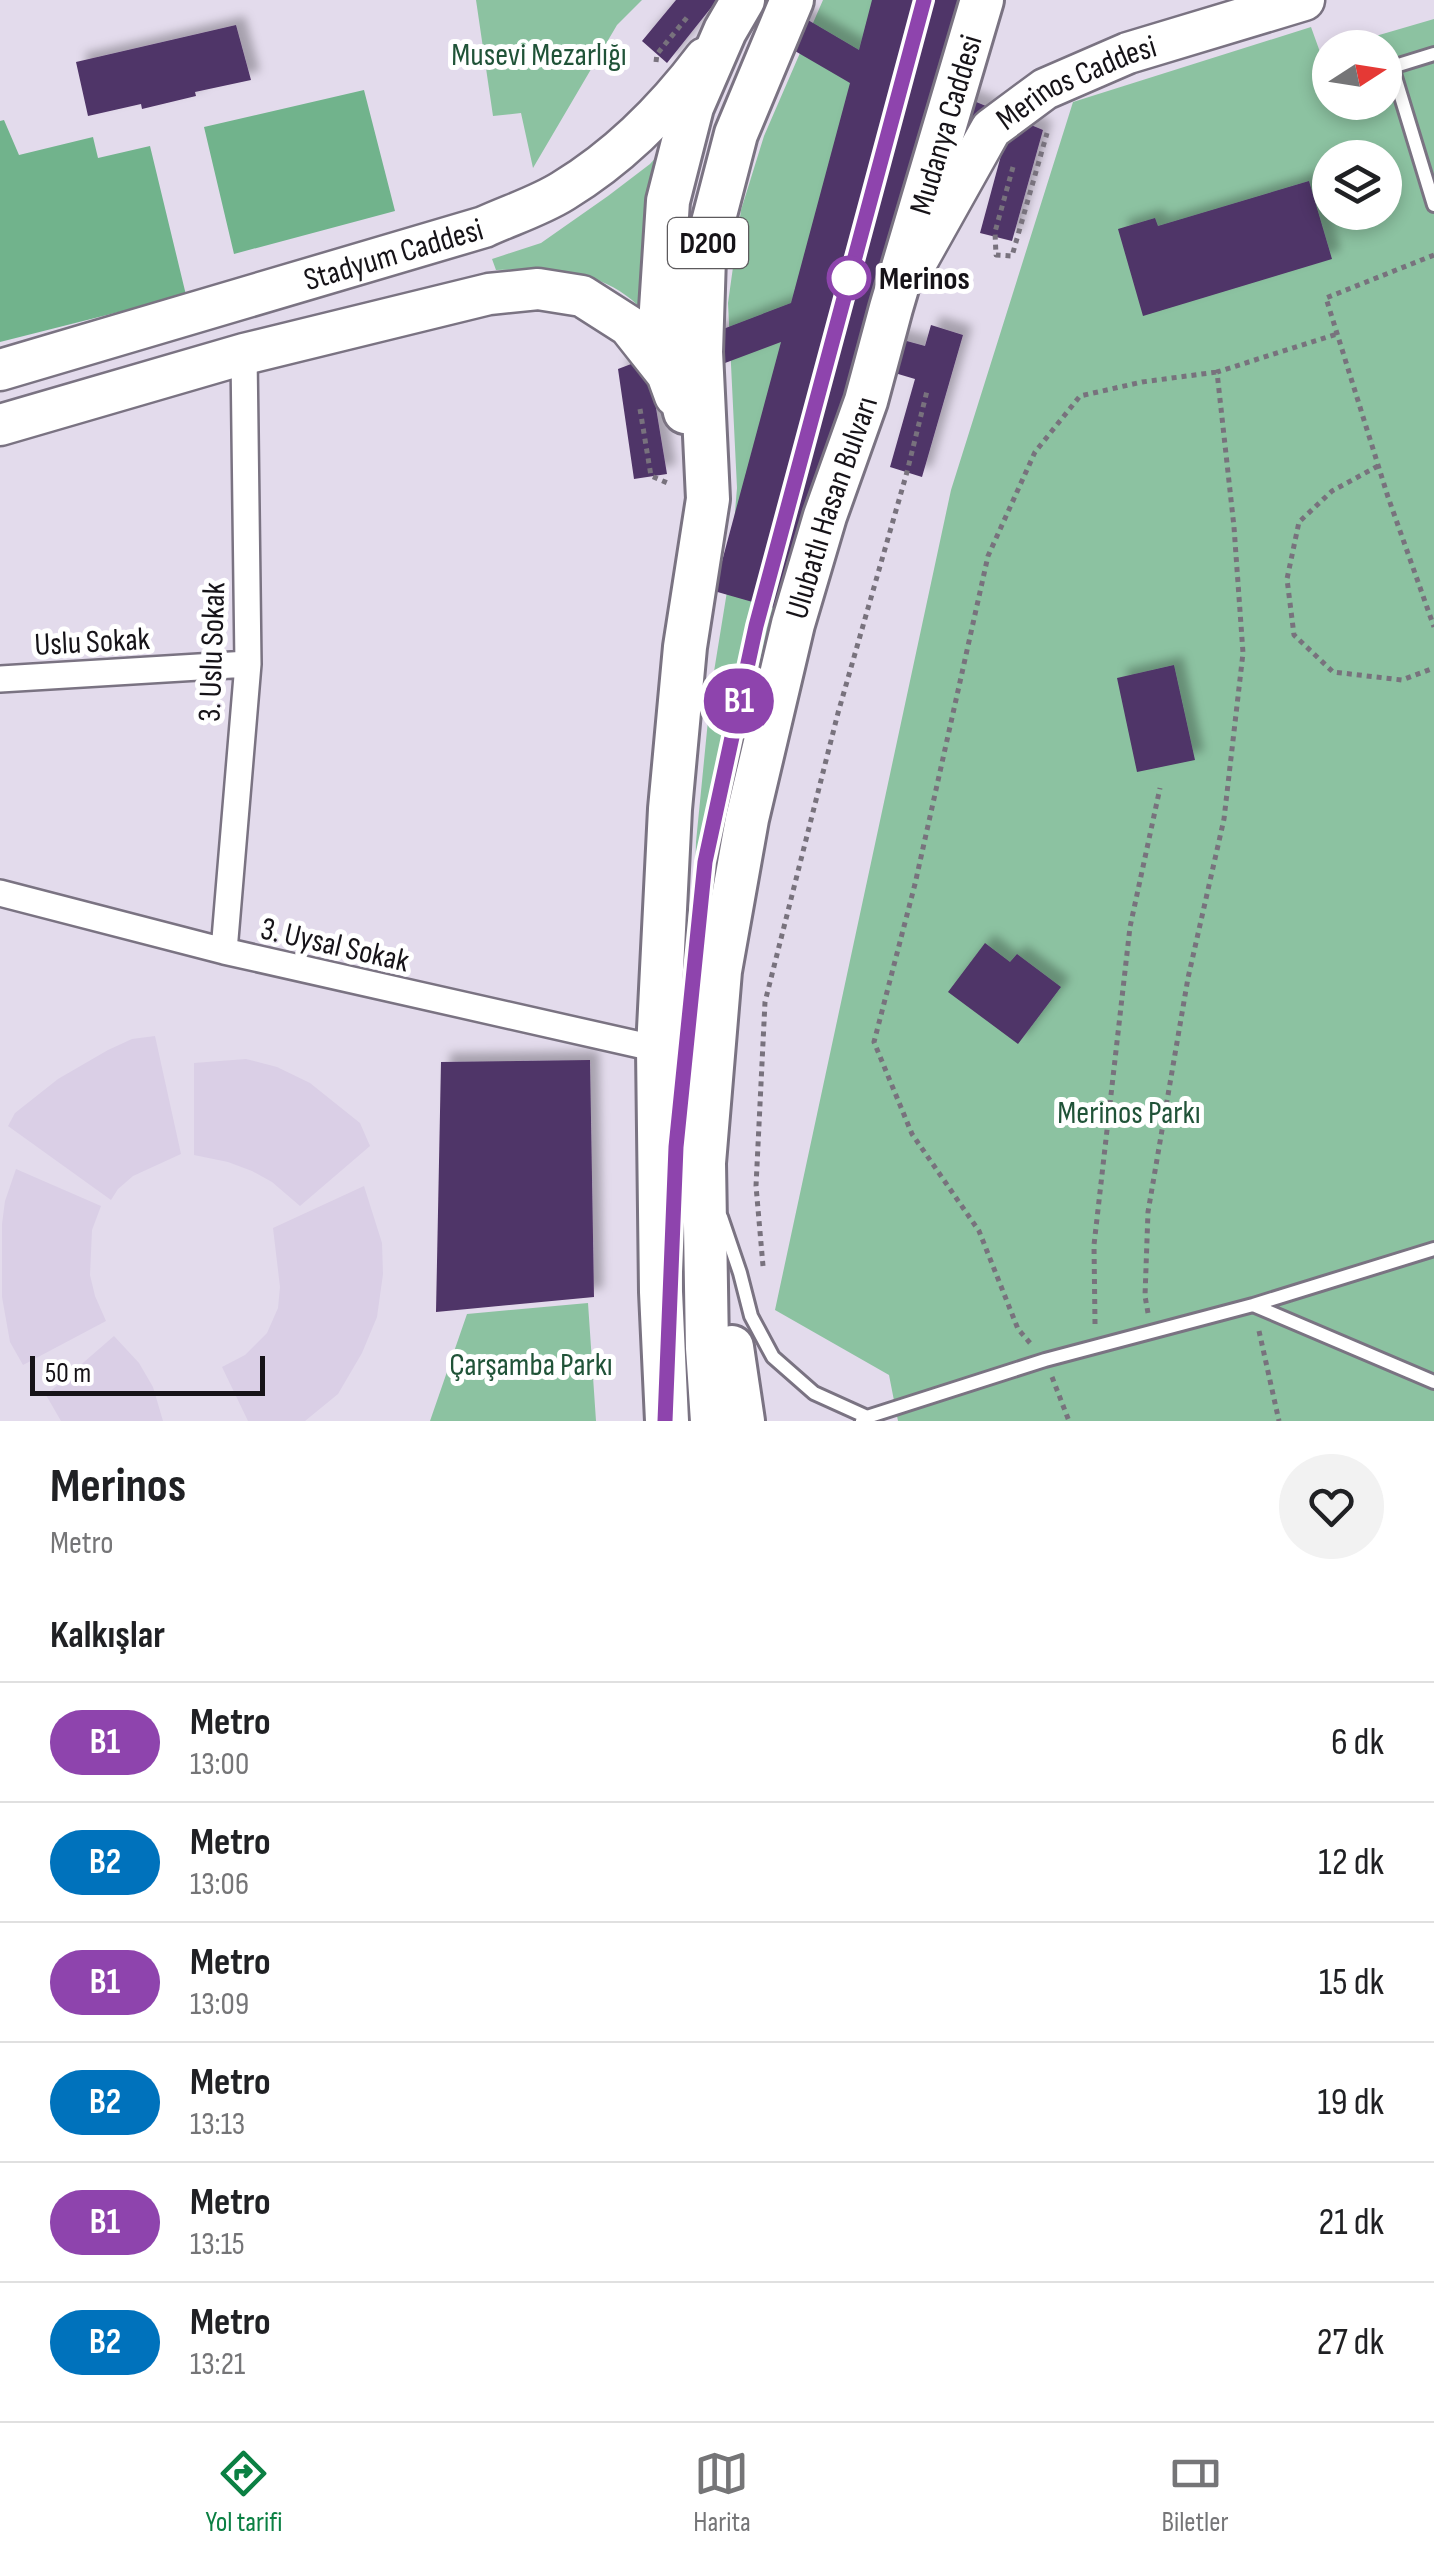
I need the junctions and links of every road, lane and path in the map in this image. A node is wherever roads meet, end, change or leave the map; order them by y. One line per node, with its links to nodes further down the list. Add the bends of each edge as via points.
1 (792, 0): 22 (highway, D200, via 736,134 704,257)
2 (982, 0): 12 (highway, Mudanya Caddesi)
3 (1010, 0): 12 (highway, via 976,104)
4 (1304, 0): 8 (main road, Merinos Caddesi, via 1128,53)
5 (722, 12): 6 (path); 15 (main road, Stadyum Caddesi, via 678,94 623,150 560,193 484,226); 22 (highway, via 668,201 661,309)
6 (657, 54)
7 (1434, 54): 10 (lane, via 1392,67)
8 (1061, 82): 9 (path, via 1012,256 996,254 995,232); 12 (main road, Merinos Caddesi, via 991,129)
9 (1014, 164)
10 (1434, 205)
11 (1434, 255): 13 (path, via 1326,298)
12 (890, 308): 31 (highway, Ulubatlı Hasan Bulvarı, via 793,624 747,819 720,971)
13 (1337, 334): 16 (path); 20 (path)
14 (244, 354): 19 (main road); 22 (main road, via 489,294 538,289 582,296 630,326 667,374); 24 (street, 3. Uslu Sokak)
15 (0, 370)
16 (1218, 372): 36 (path, via 1243,652 1224,819 1188,978 1148,1212 1145,1296); 38 (path, via 1080,396 1035,452 988,556 874,1042 912,1134 980,1231 1018,1329)
17 (928, 391): 33 (path, via 764,1002 756,1186)
18 (638, 396): 21 (path)
19 (0, 425)
20 (1378, 466): 23 (path); 25 (path, via 1332,492 1300,522 1286,579 1294,635 1334,672 1402,680)
21 (651, 476)
22 (708, 500): 30 (highway, via 670,808)
23 (1434, 627)
24 (248, 664): 26 (street, Uslu Sokak); 29 (street, 3. Uslu Sokak)
25 (1434, 668)
26 (0, 679)
27 (1160, 788): 37 (path, via 1128,946 1094,1246)
28 (0, 894): 29 (street, 3. Uysal Sokak)
29 (224, 952): 30 (street, 3. Uysal Sokak)
30 (658, 1049): 34 (highway)
31 (704, 1164): 40 (lane, via 750,1316 772,1357 814,1393); 43 (highway, Ulubatlı Hasan Bulvarı); 44 (highway)
32 (1434, 1249): 35 (lane)
33 (764, 1276)
34 (661, 1292): 41 (highway); 42 (highway)
35 (1253, 1305): 36 (lane); 39 (lane); 46 (path)
36 (1152, 1332): 37 (lane)
37 (1095, 1347): 38 (lane)
38 (1044, 1360): 40 (lane); 45 (path)
39 (1434, 1382)
40 (864, 1419)
41 (648, 1421)
42 (667, 1421)
43 (712, 1421)
44 (743, 1421)
45 (1069, 1421)
46 (1279, 1421)

